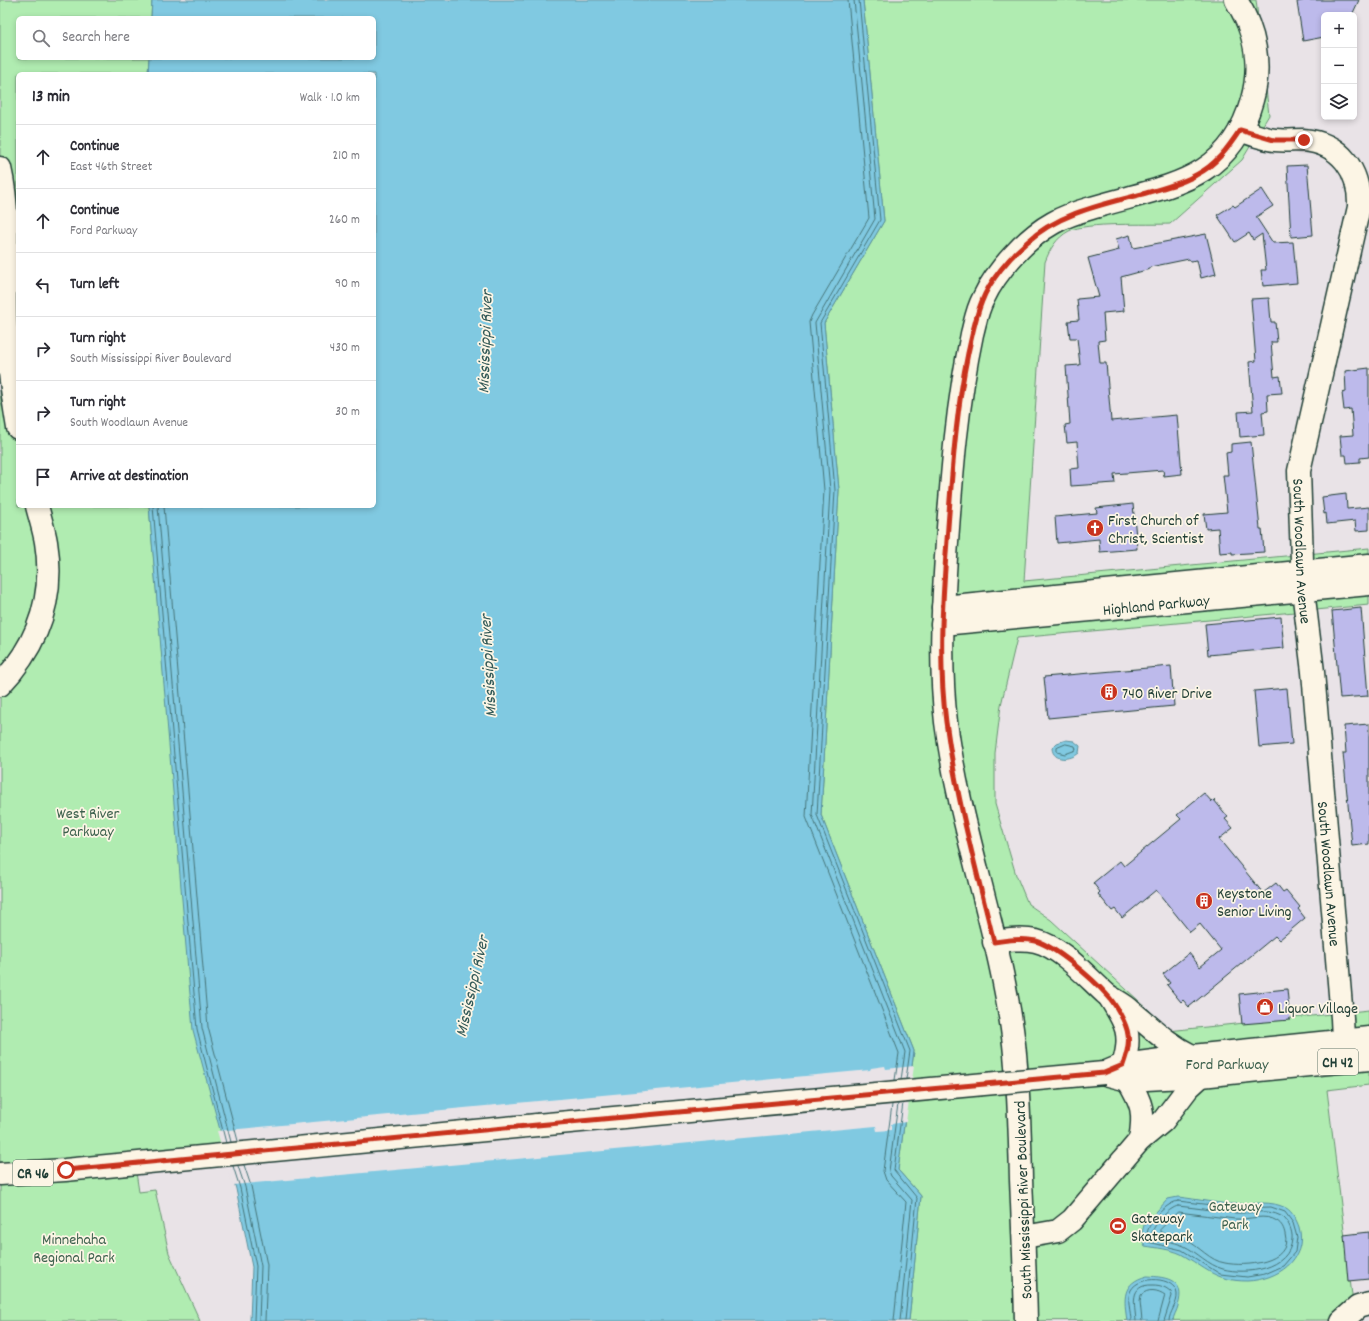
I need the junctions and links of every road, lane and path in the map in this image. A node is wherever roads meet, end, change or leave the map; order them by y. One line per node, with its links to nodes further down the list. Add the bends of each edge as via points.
1 (1236, 0): 2 (street, South Mississippi River Boulevard, via 1247,17 1257,74 1248,113)
2 (1240, 130): 7 (street, South Woodlawn Avenue, via 1274,140 1304,140 1330,148 1352,169 1359,190 1359,207 1299,471); 9 (street, South Mississippi River Boulevard, via 1227,150 1198,175 1178,184 1075,213 1054,222 1023,245 986,292 975,320 957,414)
3 (0, 168): 4 (street, via 8,236 6,327)
4 (16, 417)
5 (38, 508): 10 (street, via 46,542 49,581 35,638)
6 (1369, 565): 7 (street, Highland Parkway)
7 (1302, 580): 8 (street, Highland Parkway); 9 (street, Highland Parkway); 14 (street, South Woodlawn Avenue, via 1313,672)
8 (1369, 584)
9 (942, 615): 11 (street, South Mississippi River Boulevard, via 941,659 946,721 963,813)
10 (7, 677)
11 (994, 942): 12 (street, via 1016,939 1037,942 1054,949); 22 (street, South Mississippi River Boulevard, via 1014,1044)
12 (1108, 995): 15 (street, via 1174,1047); 17 (street, via 1119,1012 1128,1035 1128,1051)
13 (1369, 1038): 14 (street, CH 42)
14 (1343, 1052): 15 (street, CH 42); 16 (street, CH 42); 18 (street, CH 42)
15 (1192, 1056): 17 (street, CH 42)
16 (1369, 1059)
17 (1118, 1073): 18 (street, CH 42); 19 (street, CH 42, bridge); 20 (street, via 1140,1102 1144,1120)
18 (1201, 1076): 20 (street, via 1188,1088 1163,1121)
19 (537, 1125): 21 (street, CR 46, via 66,1170)
20 (1140, 1140): 22 (street, via 1072,1220 1058,1231)
21 (0, 1174)
22 (1024, 1237): 24 (street, South Mississippi River Boulevard)
23 (1369, 1304): 25 (street, via 1358,1307)
24 (1026, 1321)
25 (1342, 1321)

